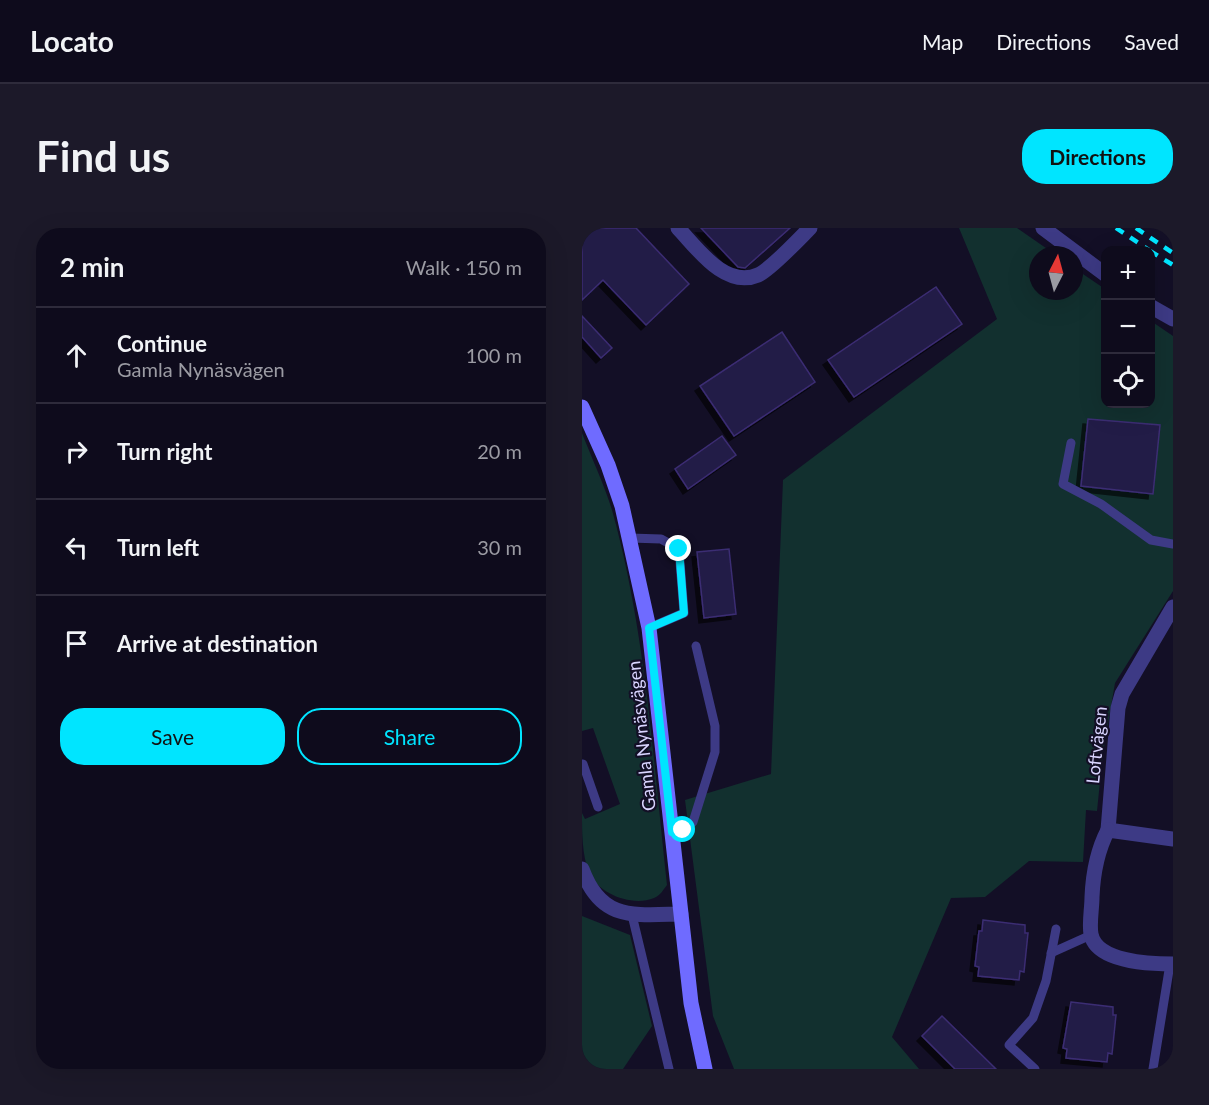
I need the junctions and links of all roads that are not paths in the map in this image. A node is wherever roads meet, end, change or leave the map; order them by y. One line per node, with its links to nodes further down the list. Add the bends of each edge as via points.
1 (678, 228): 2 (street, via 714,266 738,278 758,275)
2 (810, 228)
3 (1043, 228): 4 (street)
4 (1101, 271)
5 (1155, 309): 6 (street)
6 (1173, 319)
7 (582, 407): 9 (street, Gamla Nynäsvägen, via 608,465)
8 (1071, 443): 10 (lane, via 1063,484 1101,504 1151,540)
9 (630, 538): 12 (street, Gamla Nynäsvägen); 12 (lane, via 661,539 679,549 684,613)
10 (1173, 544)
11 (1173, 607): 13 (street, Loftvägen)
12 (649, 628): 18 (street, Gamla Nynäsvägen)
13 (1168, 629): 17 (street, Loftvägen, via 1131,676 1118,708)
14 (696, 646): 18 (lane, via 715,726 715,752 693,822)
15 (582, 763): 16 (lane)
16 (598, 807)
17 (1108, 830): 19 (street); 24 (street, Loftvägen, via 1099,846 1093,880)
18 (672, 832): 21 (street, Gamla Nynäsvägen)
19 (1173, 839)
20 (582, 869): 22 (street, via 589,888 602,904)
21 (681, 914): 22 (street); 28 (street, Gamla Nynäsvägen, via 691,1004)
22 (632, 915): 27 (lane)
23 (1056, 929): 25 (lane)
24 (1091, 934): 25 (lane); 26 (street, via 1105,953 1118,958)
25 (1051, 953): 29 (lane, via 1033,1018 1009,1045)
26 (1172, 964): 30 (lane)
27 (669, 1069)
28 (705, 1069)
29 (1035, 1069)
30 (1153, 1069)

